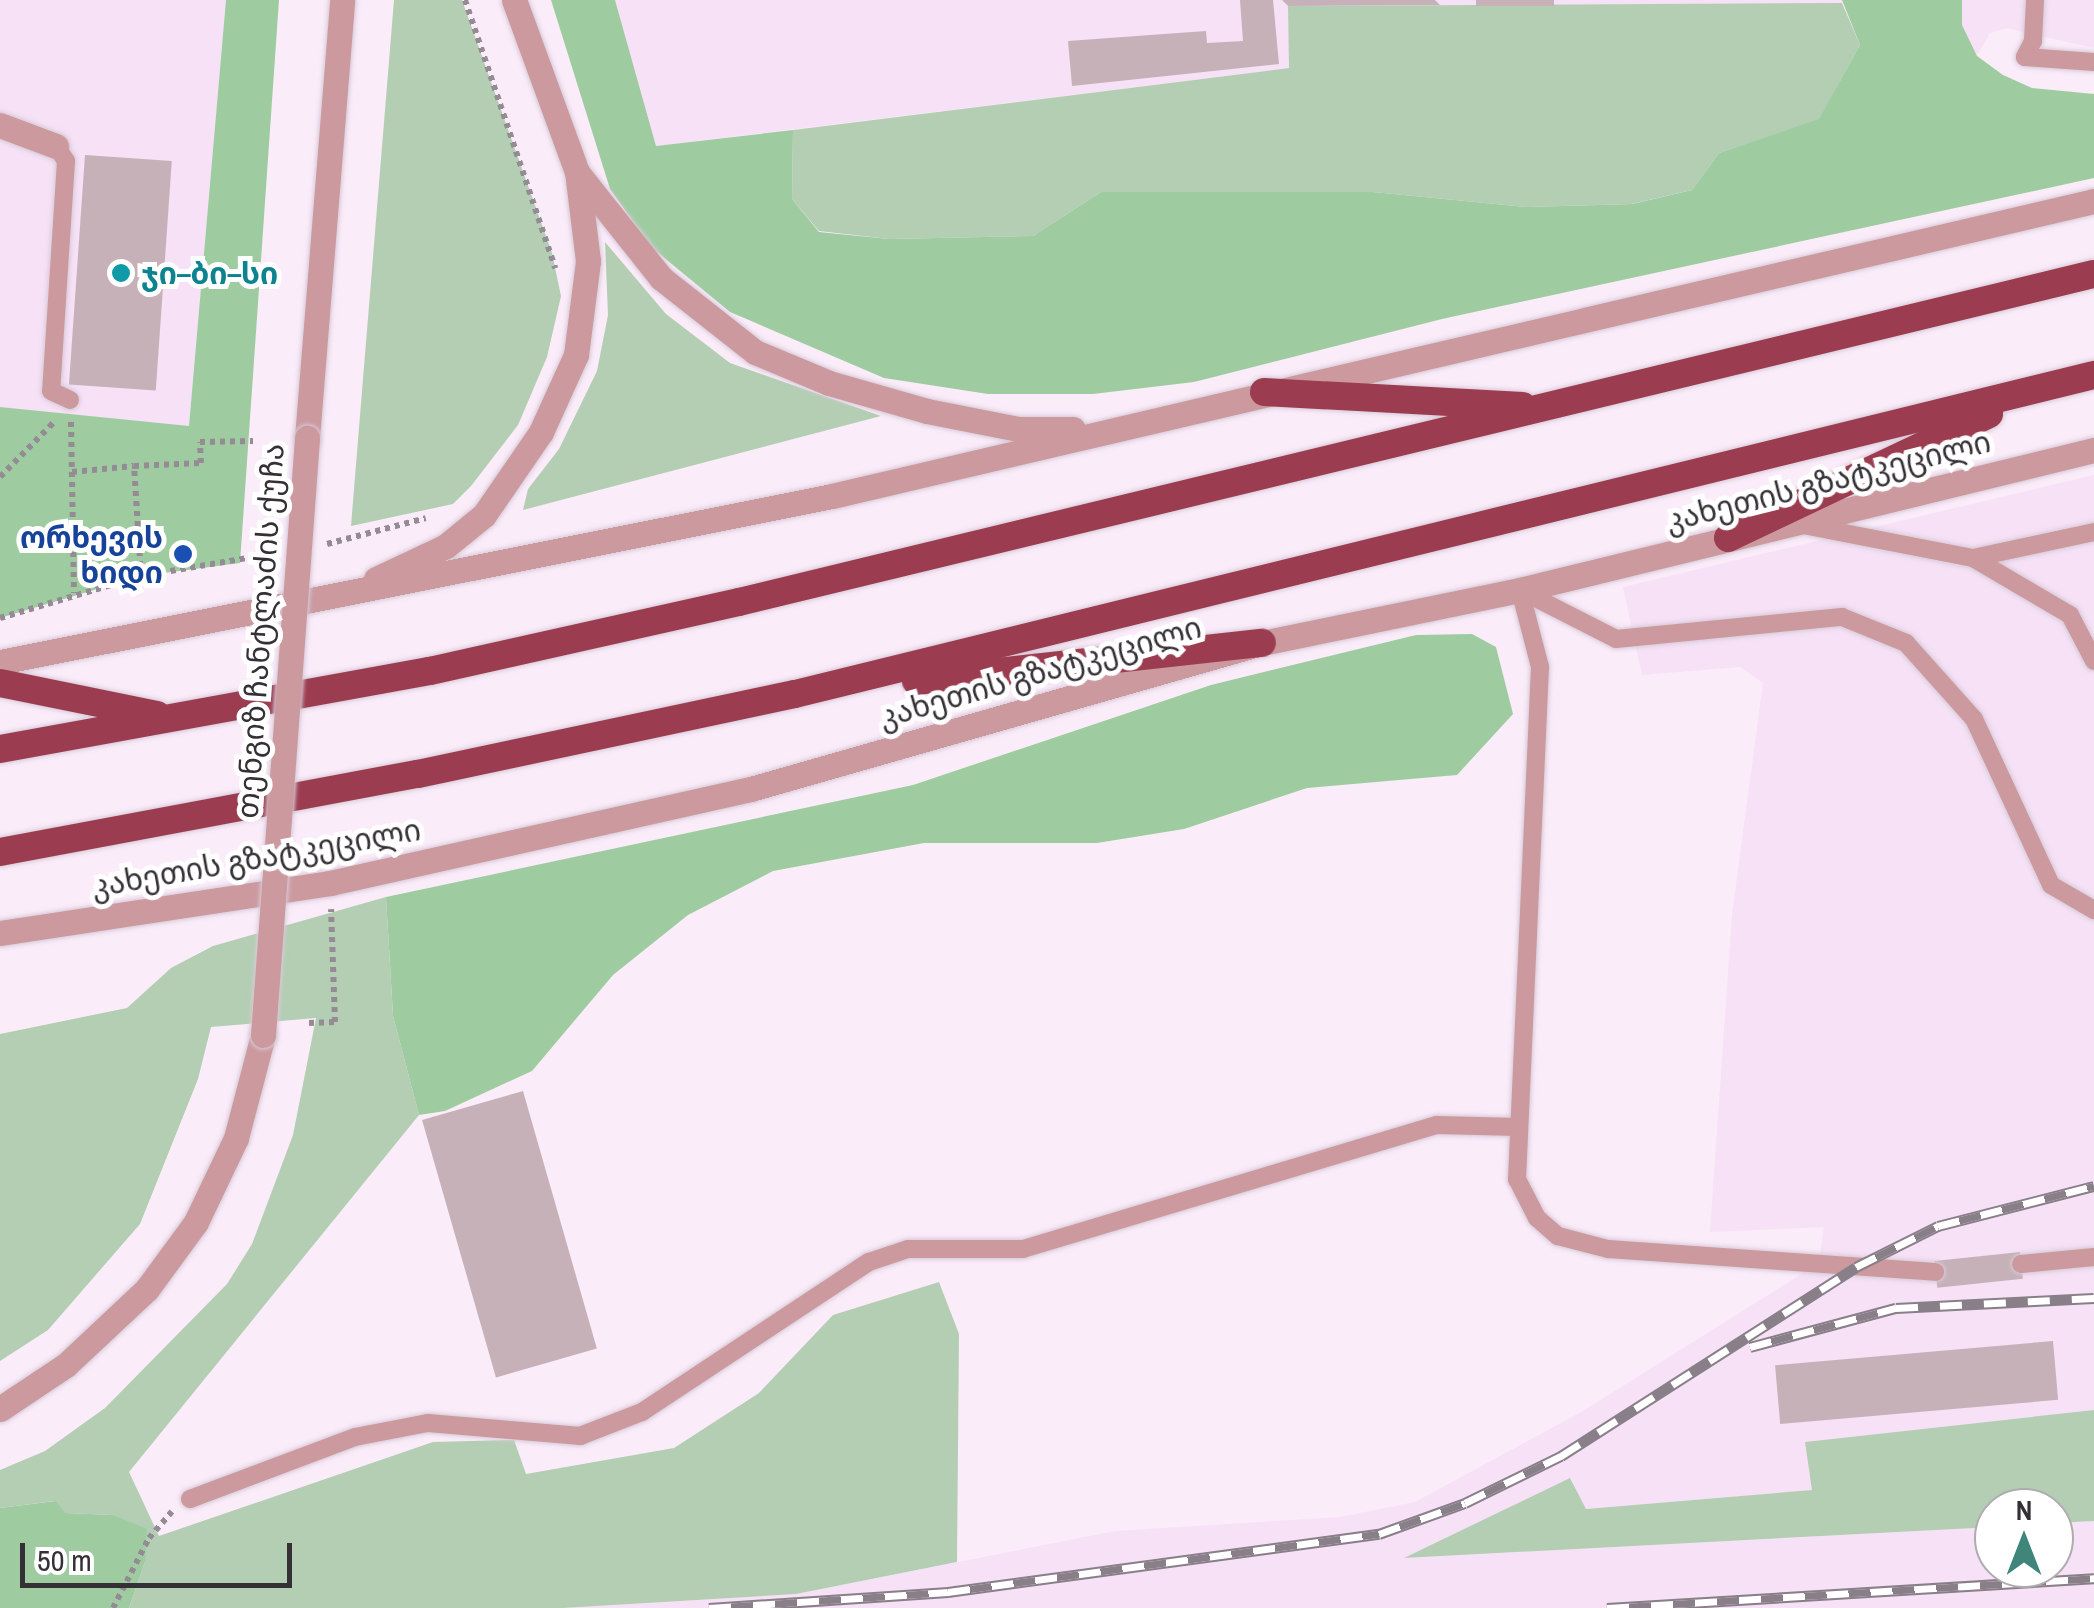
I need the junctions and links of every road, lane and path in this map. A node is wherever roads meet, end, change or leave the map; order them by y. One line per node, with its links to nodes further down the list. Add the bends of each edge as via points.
1 (342, 0): 51 (street, თენგიზ ჩანტლაძის ქუჩა, bridge, via 263,1035 236,1138 196,1222 148,1289 66,1365)
2 (465, 0): 11 (path)
3 (514, 0): 8 (street, თენგიზ ჩანტლაძის ქუჩა)
4 (2035, 0): 5 (lane, via 2033,42 2025,56)
5 (2094, 62)
6 (0, 125): 7 (street)
7 (56, 146): 15 (lane, via 66,161 51,390)
8 (576, 172): 17 (street, თენგიზ ჩანტლაძის ქუჩა, via 661,278 755,352 861,392 1018,429); 33 (street, თენგიზ ჩანტლაძის ქუჩა, via 588,260 586,310 576,355 541,432 484,515 446,546)
9 (2094, 201): 14 (street)
10 (2094, 274): 16 (highway)
11 (557, 278)
12 (2094, 375): 13 (highway, კახეთის გზატკეცილი)
13 (2048, 386): 26 (highway); 39 (highway, კახეთის გზატკეცილი)
14 (1264, 392): 16 (highway); 17 (street)
15 (70, 400): 21 (path); 22 (path)
16 (1549, 408): 40 (highway, via 720,607)
17 (1138, 424): 33 (street, via 627,541)
18 (253, 441): 20 (path, via 200,442 200,462)
19 (2094, 450): 24 (street, კახეთის გზატკეცილი)
20 (134, 466): 21 (path); 30 (path)
21 (72, 472): 32 (path)
22 (0, 476)
23 (441, 511): 27 (path)
24 (1792, 523): 26 (street, კახეთის გზატკეცილი); 29 (lane)
25 (2094, 532): 29 (lane)
26 (1728, 538): 31 (street, კახეთის გზატკეცილი)
27 (309, 547)
28 (291, 550): 30 (path)
29 (1974, 558): 36 (lane, via 2070,615)
30 (141, 576): 32 (path)
31 (1520, 590): 35 (street, კახეთის გზატკეცილი); 44 (lane, via 1616,639 1842,618 1906,643 1974,719 2051,885); 47 (lane, via 1540,666)
32 (74, 593): 34 (path)
33 (323, 601): 37 (street)
34 (0, 618)
35 (1262, 643): 39 (highway); 43 (street, კახეთის გზატკეცილი, via 751,789)
36 (2094, 660)
37 (0, 662)
38 (0, 683): 40 (highway)
39 (795, 694): 42 (highway, კახეთის გზატკეცილი)
40 (173, 718): 41 (highway)
41 (0, 748)
42 (0, 852)
43 (330, 883): 45 (street, კახეთის გზატკეცილი); 46 (path, via 335,1022)
44 (2094, 910)
45 (0, 933)
46 (310, 1024)
47 (1520, 1127): 50 (lane, via 1517,1179 1537,1218 1558,1236 1608,1249); 52 (lane, via 1437,1125 1023,1248 908,1248 869,1262 642,1412 580,1436 428,1424 355,1437)
48 (2094, 1257): 49 (lane)
49 (2021, 1264)
50 (1935, 1272)
51 (0, 1409)
52 (190, 1499): 53 (path, via 149,1538)
53 (114, 1608)

